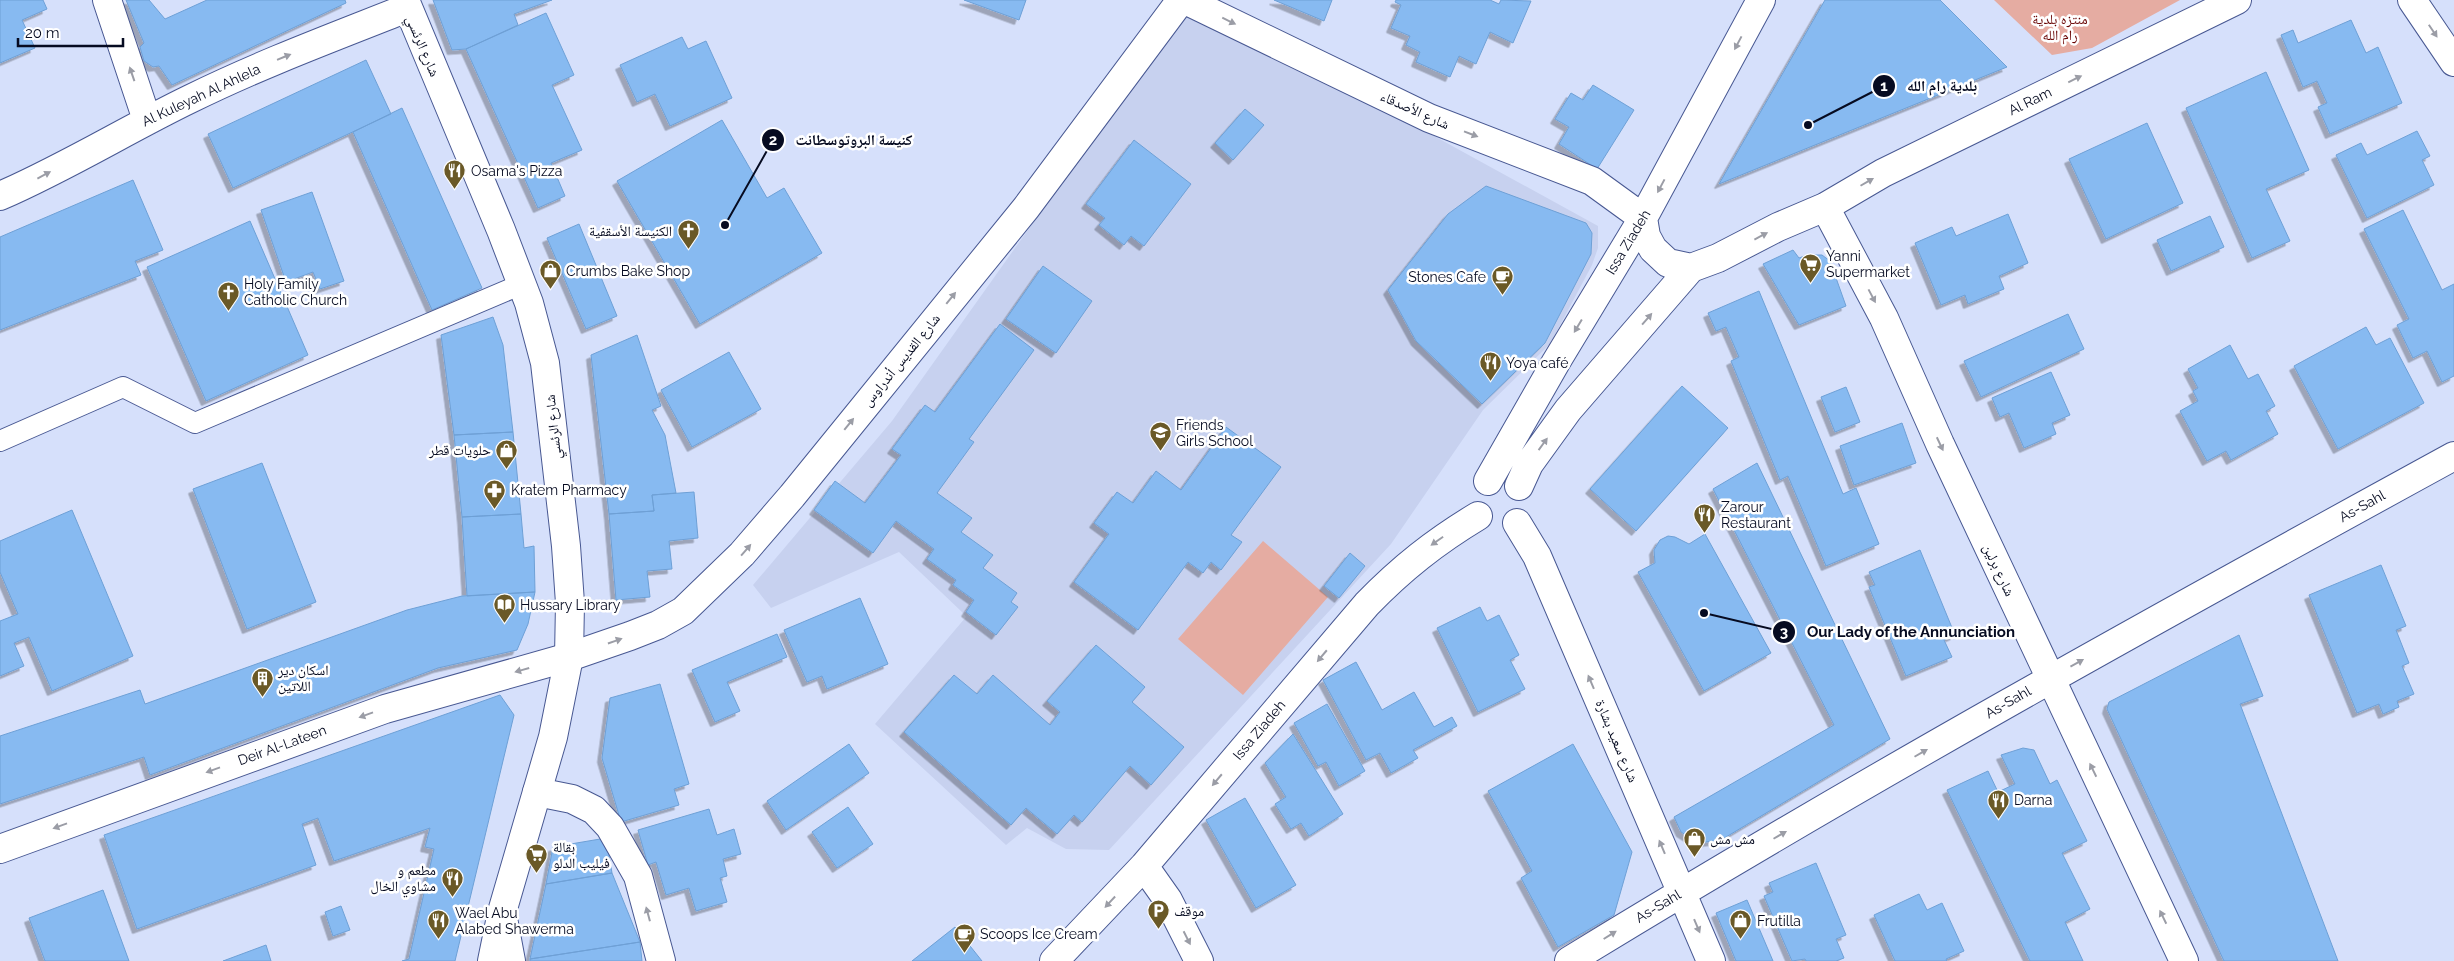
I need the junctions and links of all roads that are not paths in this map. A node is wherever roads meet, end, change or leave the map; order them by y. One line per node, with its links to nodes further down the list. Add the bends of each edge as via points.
1 (107, 0): 9 (street, one-way to 1)
2 (1181, 0): 21 (street, شارع القديس أندراوس, one-way to 2, via 658,625 683,611 742,554 1026,208)
3 (1185, 0): 12 (street, شارع الأصدقاء, one-way to 12, via 1429,118 1592,181)
4 (1761, 0): 12 (street, Issa Ziadeh, one-way to 12)
5 (2237, 0): 11 (street, Al Ram, one-way to 5, via 1883,173)
6 (2412, 0): 8 (street, one-way to 8)
7 (406, 4): 9 (street, Al Kuleyah Al Ahlela, one-way to 7); 14 (street, شارع الرئسي)
8 (2454, 62)
9 (148, 120): 10 (street, Al Kuleyah Al Ahlela, one-way to 9)
10 (0, 196)
11 (1825, 207): 13 (street, Al Ram, one-way to 11); 22 (street, شارع برلين, one-way to 22, via 1884,318)
12 (1643, 218): 13 (street, via 1646,236 1653,249 1668,263); 17 (street, Issa Ziadeh, one-way to 17)
13 (1691, 268): 18 (street, one-way to 13, via 1529,464 1568,410)
14 (522, 284): 15 (lane, via 195,423 123,387); 21 (street, شارع الرئسي, via 546,362 568,574)
15 (0, 441)
16 (2454, 456): 22 (street, As-Sahl, one-way to 16)
17 (1488, 481): 18 (street, via 1504,478); 19 (street, via 1477,494 1475,510)
18 (1519, 486): 20 (street, via 1525,509)
19 (1478, 516): 20 (street, via 1493,528 1510,528); 25 (street, Issa Ziadeh, one-way to 25, via 1437,541 1400,570 1367,604)
20 (1517, 523): 26 (street, شارع سعيد بشارة, one-way to 20, via 1537,556)
21 (569, 657): 23 (street, شارع الرئسي, via 553,737); 24 (street, Deir Al-Lateen, one-way to 24, via 385,709)
22 (2050, 678): 26 (street, As-Sahl, one-way to 22); 35 (street, شارع برلين, one-way to 22)
23 (537, 792): 27 (street, شارع الرئسي); 30 (street, one-way to 23, via 638,876 610,827 594,810 572,799)
24 (0, 849)
25 (1144, 866): 31 (street, Issa Ziadeh, one-way to 31); 32 (street, one-way to 32, via 1168,900)
26 (1682, 892): 33 (street, As-Sahl, one-way to 26); 34 (street, شارع سعيد بشارة, one-way to 34)
27 (502, 912): 28 (street, شارع الرئسي); 29 (street)
28 (492, 961)
29 (510, 961)
30 (662, 961)
31 (1054, 961)
32 (1199, 961)
33 (1569, 961)
34 (1711, 961)
35 (2184, 961)

